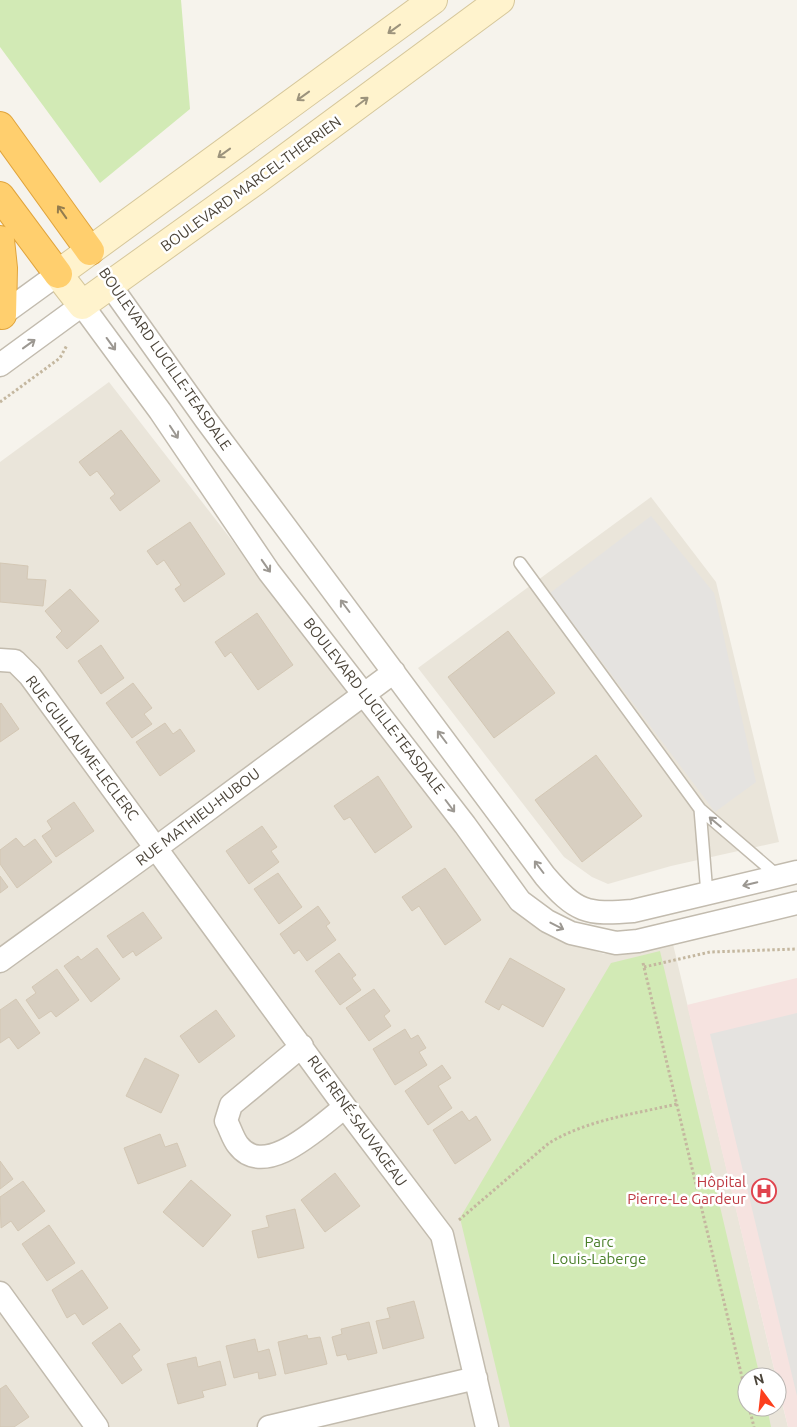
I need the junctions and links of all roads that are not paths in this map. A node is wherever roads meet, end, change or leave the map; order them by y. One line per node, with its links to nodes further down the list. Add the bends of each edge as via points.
1 (433, 0): 6 (street, one-way to 6)
2 (500, 0): 8 (street, BOULEVARD MARCEL-THERRIEN, one-way to 2)
3 (0, 126): 6 (highway, one-way to 3)
4 (0, 196): 7 (highway)
5 (0, 240): 10 (highway, via 4,268)
6 (90, 252): 7 (street); 8 (street, BOULEVARD LUCILLE-TEASDALE)
7 (58, 274): 9 (street, BOULEVARD LUCILLE-TEASDALE); 10 (street)
8 (110, 285): 9 (street, BOULEVARD MARCEL-THERRIEN); 14 (street, BOULEVARD LUCILLE-TEASDALE, one-way to 8)
9 (82, 305): 11 (street, BOULEVARD MARCEL-THERRIEN, one-way to 9); 15 (street, BOULEVARD LUCILLE-TEASDALE, one-way to 15, via 160,411 269,572)
10 (1, 315)
11 (0, 365)
12 (520, 563): 16 (lane)
13 (0, 660): 17 (street, RUE GUILLAUME-LECLERC, via 15,661 30,676)
14 (394, 672): 15 (street, RUE MATHIEU-HUBOU); 19 (street, BOULEVARD LUCILLE-TEASDALE, one-way to 14, via 633,912 610,913 587,911 565,899)
15 (364, 693): 17 (street, RUE MATHIEU-HUBOU); 20 (street, BOULEVARD LUCILLE-TEASDALE, one-way to 20, via 520,901 547,921 572,933 616,943 638,941)
16 (700, 809): 18 (lane, one-way to 16); 19 (lane)
17 (156, 848): 21 (street, RUE MATHIEU-HUBOU); 22 (street, RUE RENÉ-SAUVAGEAU)
18 (788, 874): 19 (street, BOULEVARD LUCILLE-TEASDALE, one-way to 19)
19 (706, 894)
20 (797, 902)
21 (0, 960)
22 (302, 1046): 23 (street, RUE RENÉ-SAUVAGEAU); 23 (street, via 231,1105 226,1121 237,1145 249,1155 266,1157 288,1151)
23 (345, 1107): 25 (street, RUE RENÉ-SAUVAGEAU, via 442,1235)
24 (0, 1293): 26 (street)
25 (476, 1378): 27 (street); 28 (street, RUE RENÉ-SAUVAGEAU)
26 (97, 1427)
27 (269, 1427)
28 (488, 1427)

